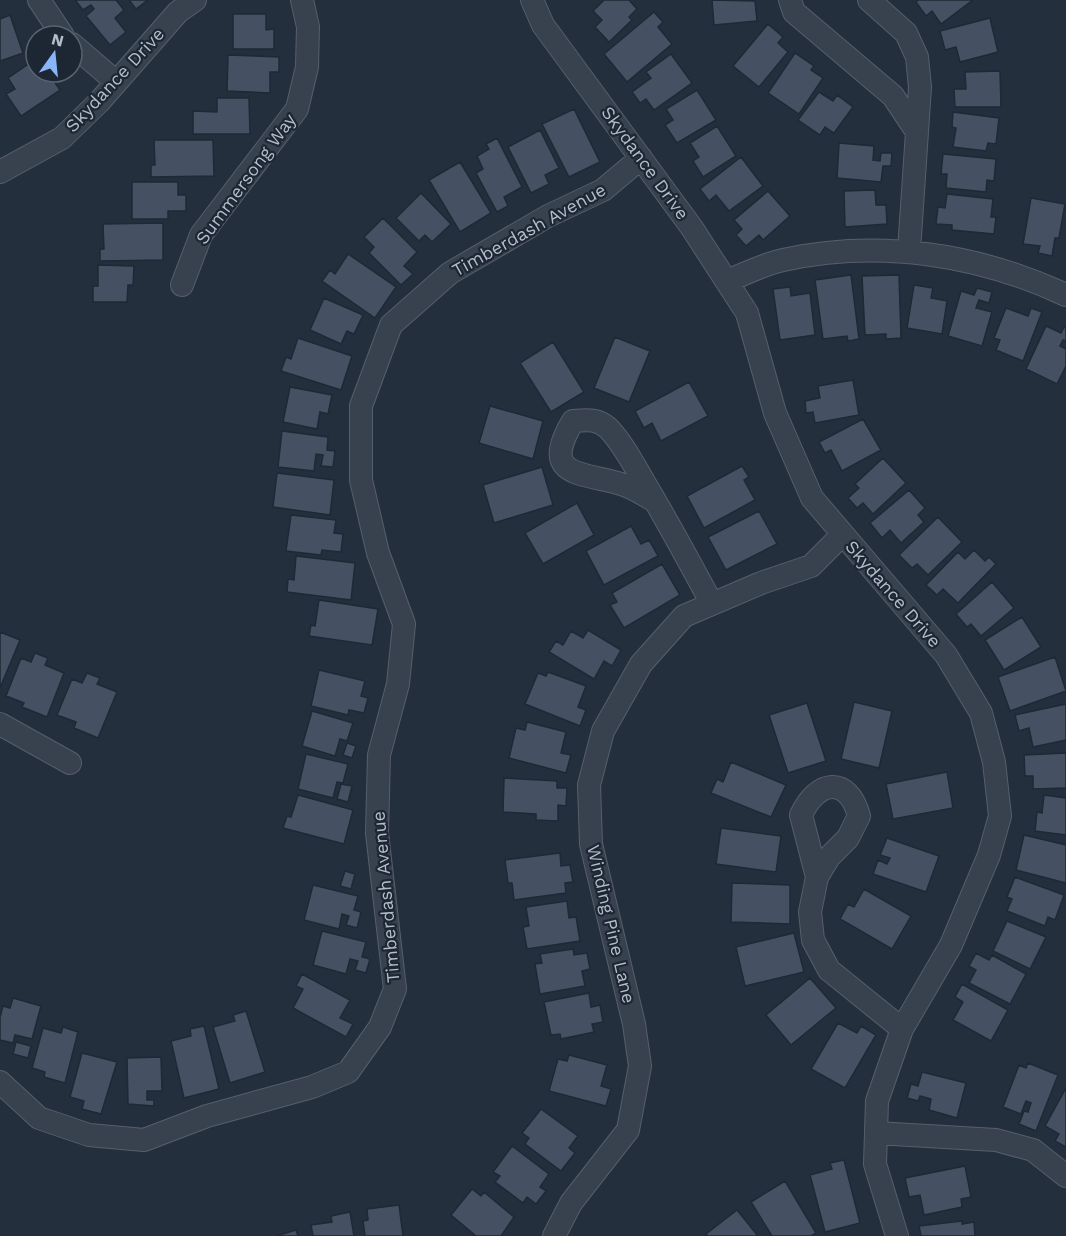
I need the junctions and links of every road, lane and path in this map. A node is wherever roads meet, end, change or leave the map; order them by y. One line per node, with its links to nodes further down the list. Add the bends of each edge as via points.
1 (39, 0): 7 (street)
2 (195, 0): 9 (street, Skydance Drive, via 178,12)
3 (302, 0): 15 (street, Summersong Way, via 308,27 307,67 297,109 201,235)
4 (532, 0): 11 (street, Skydance Drive, via 543,25)
5 (790, 0): 10 (street, via 794,12 893,96)
6 (869, 0): 10 (street, via 906,33 917,57)
7 (55, 24)
8 (84, 54): 9 (street)
9 (115, 81): 12 (street, Skydance Drive, via 62,138)
10 (917, 132): 13 (street)
11 (641, 158): 14 (street, Skydance Drive); 24 (street, Timberdash Avenue, via 603,190 548,216 443,279 391,325 361,406 361,480 378,553 404,624 398,684 379,755 377,833 395,989 380,1027 348,1072 144,1140 89,1135 39,1118)
12 (0, 172)
13 (909, 251): 14 (street, via 856,251 782,260); 16 (street, via 1026,277)
14 (727, 281): 18 (street, Skydance Drive, via 747,312 775,413 812,498)
15 (182, 285)
16 (1066, 295)
17 (655, 501): 19 (street)
18 (842, 535): 19 (street, Winding Pine Lane, via 811,566); 23 (street, Skydance Drive, via 946,655 981,713 994,762 1000,816 987,863 951,945)
19 (712, 604): 27 (street, Winding Pine Lane, via 684,616 642,664 603,731 590,785 591,844 634,1024 640,1066 628,1130 571,1203)
20 (0, 723): 21 (street)
21 (70, 763)
22 (817, 877): 23 (street, via 810,912 813,940 829,970)
23 (902, 1029): 25 (street, Skydance Drive, via 877,1101)
24 (0, 1082)
25 (876, 1133): 26 (street, via 996,1140 1033,1150); 28 (street, Skydance Drive, via 875,1164)
26 (1066, 1176)
27 (554, 1236)
28 (897, 1236)

